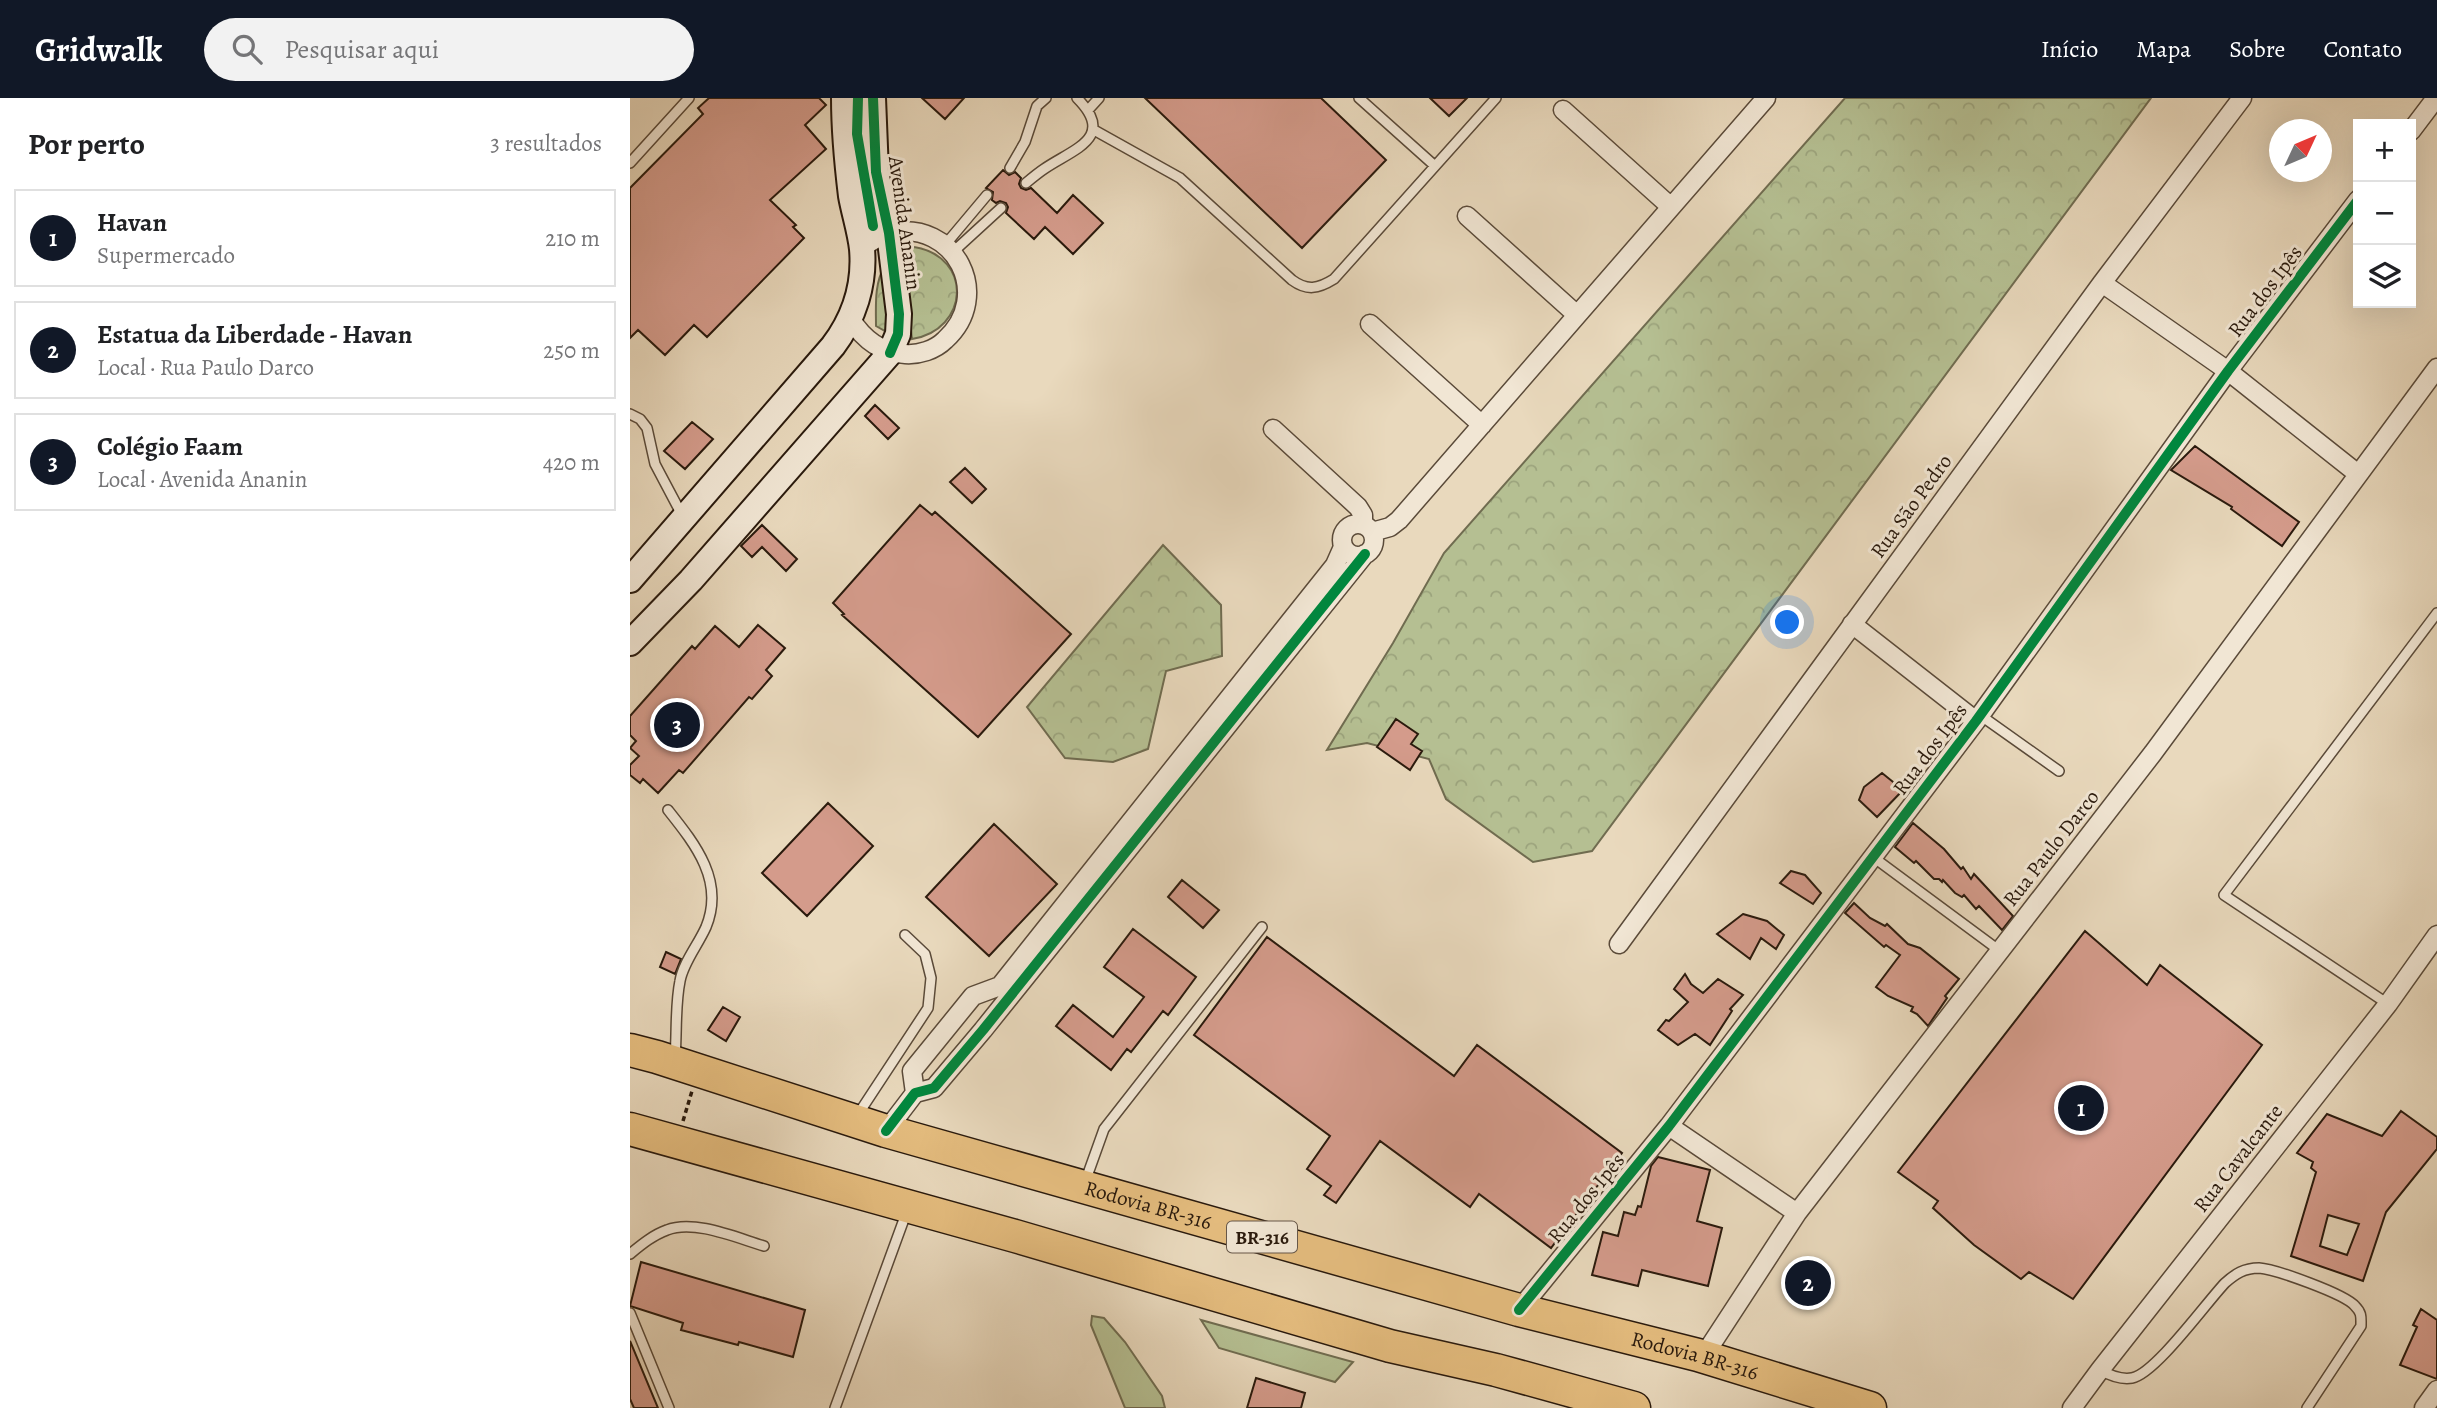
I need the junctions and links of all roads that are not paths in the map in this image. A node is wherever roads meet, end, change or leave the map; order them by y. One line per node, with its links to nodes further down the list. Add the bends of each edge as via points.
1 (688, 98): 16 (lane)
2 (844, 98): 26 (main road, via 844,132)
3 (873, 98): 25 (main road, Avenida Ananin, via 876,172)
4 (1046, 98): 18 (lane, via 1037,106)
5 (1077, 98): 12 (lane)
6 (1099, 98): 12 (lane)
7 (1359, 98): 17 (lane)
8 (1496, 98): 17 (lane)
9 (1766, 98): 21 (street)
10 (2242, 98): 28 (street, Rua São Pedro)
11 (2436, 98): 14 (street)
12 (1089, 109): 15 (lane)
13 (1563, 110): 21 (street)
14 (2416, 124)
15 (1094, 130): 17 (lane, via 1180,178 1292,280 1310,288 1334,279); 19 (lane, via 1082,148)
16 (630, 163)
17 (1435, 166)
18 (1010, 168)
19 (1026, 183)
20 (987, 195): 27 (lane)
21 (1671, 207): 29 (street)
22 (2353, 207): 34 (street, Rua dos Ipês)
23 (1001, 208): 27 (lane)
24 (1467, 216): 29 (street)
25 (889, 233): 26 (street); 27 (street, via 928,234); 32 (main road, Avenida Ananin, via 899,314 898,334)
26 (862, 248): 30 (main road, via 862,276)
27 (949, 248): 32 (street, via 967,284 963,318 954,333 925,352)
28 (2102, 283): 34 (street); 45 (street, Rua São Pedro)
29 (1577, 315): 36 (street)
30 (850, 318): 32 (street, via 859,333); 39 (main road, via 833,346)
31 (1370, 324): 36 (street)
32 (890, 353): 46 (main road, Avenida Ananin)
33 (2437, 368): 38 (street, Rua Paulo Darco)
34 (2228, 371): 38 (street); 47 (street, Rua dos Ipês)
35 (630, 414): 39 (lane, via 647,428 655,464)
36 (1482, 425): 40 (street, via 1399,520 1390,527)
37 (1273, 429): 40 (street, via 1358,507)
38 (2358, 474): 55 (street, Rua Paulo Darco, via 2153,753)
39 (685, 519): 43 (main road)
40 (1368, 528): 41 (street, via 1357,523 1346,529); 42 (street, via 1374,545)
41 (1343, 547): 42 (street, via 1353,555); 56 (street, via 1335,565)
42 (1366, 554): 56 (street)
43 (630, 580)
44 (2437, 613): 57 (lane, via 2224,895)
45 (1852, 624): 47 (street); 54 (street, Rua São Pedro)
46 (630, 643)
47 (1978, 718): 48 (lane); 50 (street, Rua dos Ipês)
48 (2059, 771)
49 (668, 810): 60 (lane, via 708,867 712,894 707,925 680,979)
50 (1873, 857): 55 (lane); 64 (street, Rua dos Ipês)
51 (1262, 927): 67 (lane, via 1104,1129)
52 (905, 935): 63 (lane, via 925,954 931,978 928,1008)
53 (2437, 936): 57 (street, Rua Cavalcante)
54 (1619, 944)
55 (2000, 951): 69 (street, Rua Paulo Darco)
56 (1005, 990): 59 (street, via 973,996); 61 (street)
57 (2388, 1004): 75 (street, Rua Cavalcante)
58 (630, 1031): 60 (highway)
59 (935, 1042): 61 (street); 62 (street, via 912,1071)
60 (665, 1060): 63 (highway, Rodovia BR-316 / BR-316)
61 (957, 1061): 62 (street, via 934,1088)
62 (915, 1093): 66 (street)
63 (854, 1120): 66 (highway, Rodovia BR-316 / BR-316)
64 (1669, 1126): 69 (street); 72 (street, Rua dos Ipês)
65 (630, 1129): 68 (highway)
66 (886, 1131): 67 (highway, Rodovia BR-316 / BR-316)
67 (1083, 1186): 72 (highway, Rodovia BR-316 / BR-316)
68 (908, 1206): 78 (lane); 79 (highway, via 1390,1346)
69 (1797, 1213): 74 (street, Rua Paulo Darco)
70 (764, 1246): 71 (lane, via 701,1227 669,1228)
71 (630, 1254)
72 (1520, 1310): 74 (highway, Rodovia BR-316 / BR-316)
73 (630, 1313): 77 (lane)
74 (1703, 1357): 80 (highway, Rodovia BR-316 / BR-316)
75 (2100, 1370): 81 (street, Rua Cavalcante); 82 (lane, via 2113,1377 2133,1378 2153,1366 2225,1283 2238,1271 2259,1268 2337,1295 2354,1304 2362,1315 2361,1326)
76 (2437, 1390): 83 (street)
77 (669, 1408)
78 (835, 1408)
79 (1634, 1408)
80 (1870, 1408)
81 (2073, 1408)
82 (2307, 1408)
83 (2424, 1408)

